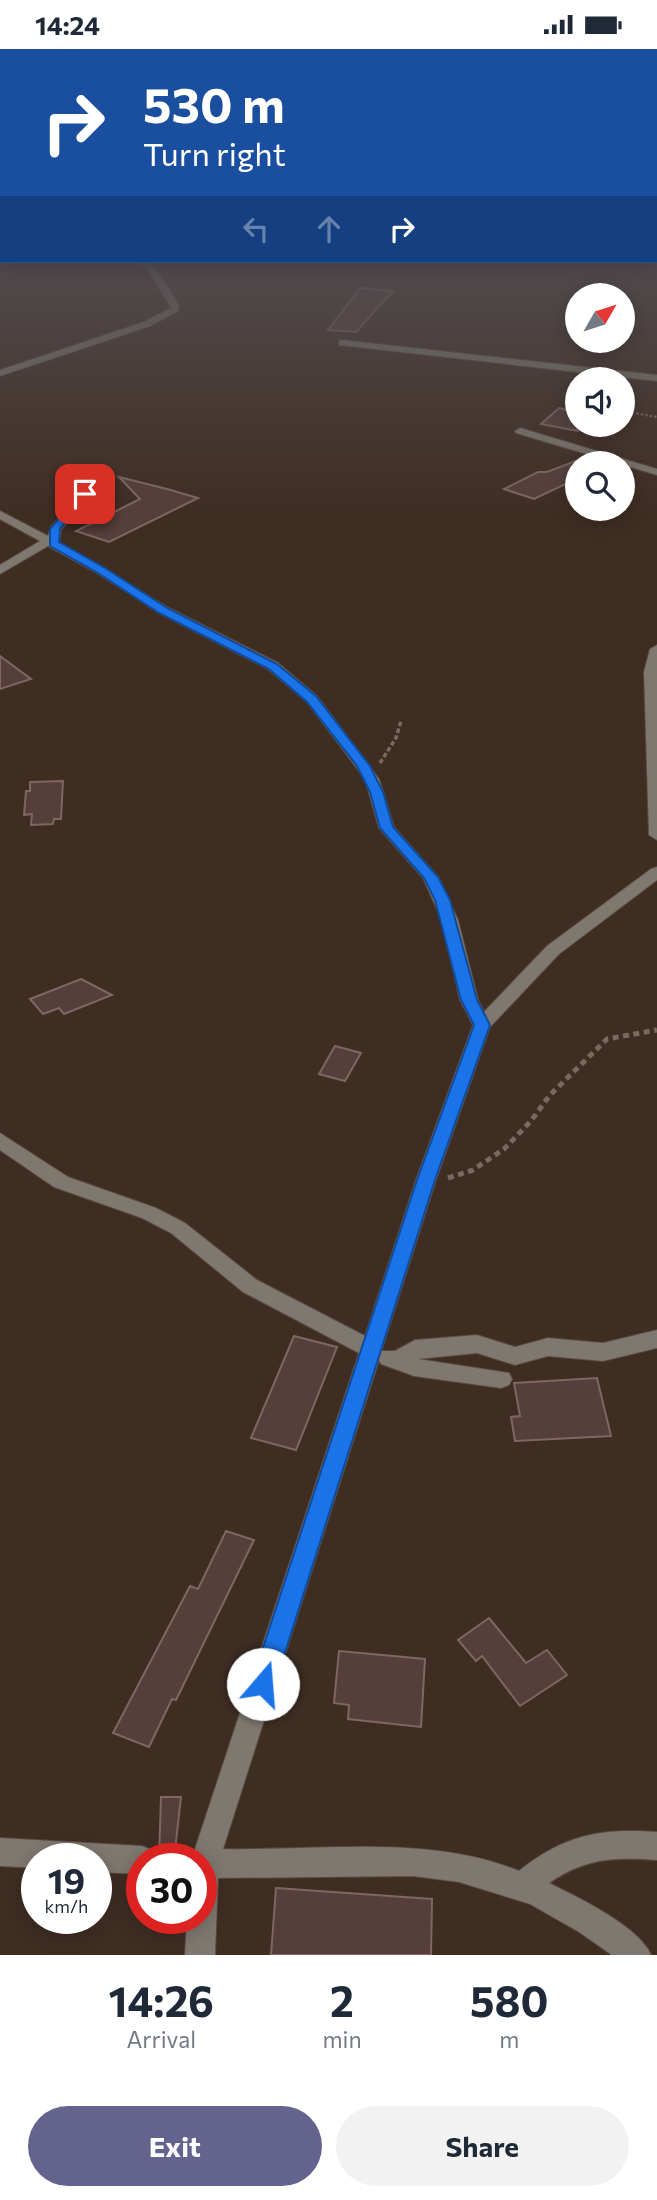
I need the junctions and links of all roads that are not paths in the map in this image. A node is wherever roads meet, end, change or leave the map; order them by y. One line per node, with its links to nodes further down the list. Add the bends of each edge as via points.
1 (111, 336): 3 (street)
2 (342, 343): 4 (street)
3 (0, 373)
4 (657, 377)
5 (520, 431): 6 (street)
6 (657, 472)
7 (85, 494): 11 (street, via 55,529)
8 (0, 514): 10 (street)
9 (0, 528): 10 (street)
10 (25, 528): 11 (street)
11 (51, 542): 12 (street); 16 (street, via 163,611 256,656 312,699 372,779 387,828 430,877 442,900 469,1000)
12 (0, 570)
13 (657, 649): 14 (street, via 651,672)
14 (657, 835)
15 (657, 872): 16 (street, via 554,950)
16 (482, 1025): 19 (street)
17 (0, 1140): 19 (street, via 61,1182 178,1228 250,1286)
18 (657, 1339): 20 (street, via 603,1352 548,1347 515,1356 477,1345 426,1348 415,1349)
19 (370, 1355): 20 (street); 22 (street)
20 (397, 1361): 21 (street)
21 (501, 1379)
22 (210, 1843)
23 (657, 1846): 27 (street, via 614,1842 564,1855)
24 (0, 1852): 25 (street)
25 (126, 1859)
26 (217, 1863): 27 (street, via 428,1863 475,1870)
27 (522, 1886): 30 (street, via 598,1927)
28 (201, 1934): 29 (street)
29 (200, 1955)
30 (636, 1955)

